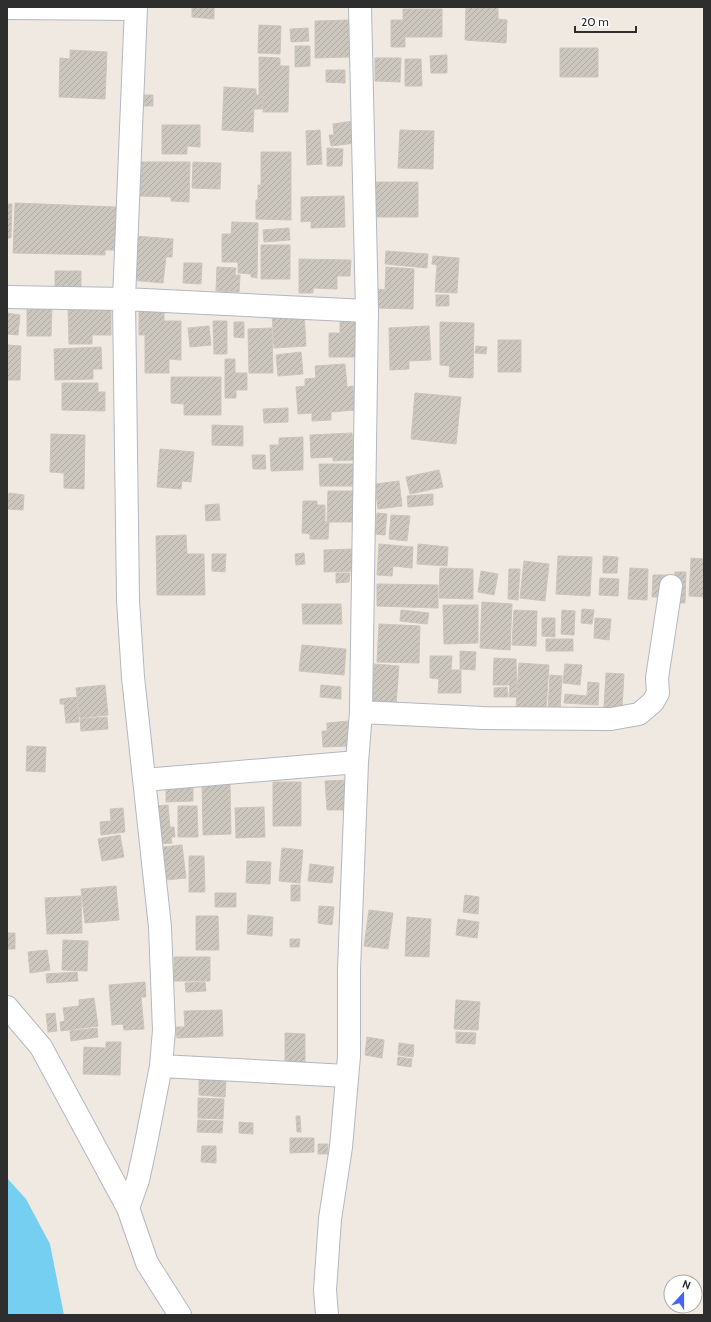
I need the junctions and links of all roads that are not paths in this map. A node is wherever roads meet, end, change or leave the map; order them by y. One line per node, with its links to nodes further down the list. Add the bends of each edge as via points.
1 (360, 7): 6 (street)
2 (7, 8): 3 (street)
3 (135, 8): 5 (street)
4 (7, 297): 5 (street)
5 (124, 300): 6 (street); 10 (street, via 128,600)
6 (366, 311): 8 (street)
7 (671, 586): 8 (street, via 657,678 658,693 653,702 639,714 611,719 483,718)
8 (361, 712): 9 (street)
9 (357, 762): 10 (street); 13 (street)
10 (144, 780): 12 (street, via 160,927 164,1030)
11 (7, 1007): 14 (street, via 41,1047)
12 (160, 1066): 13 (street); 14 (street, via 138,1180)
13 (347, 1076): 16 (street, via 341,1146 330,1219 325,1290)
14 (128, 1208): 15 (street, via 147,1263)
15 (180, 1315)
16 (327, 1315)

